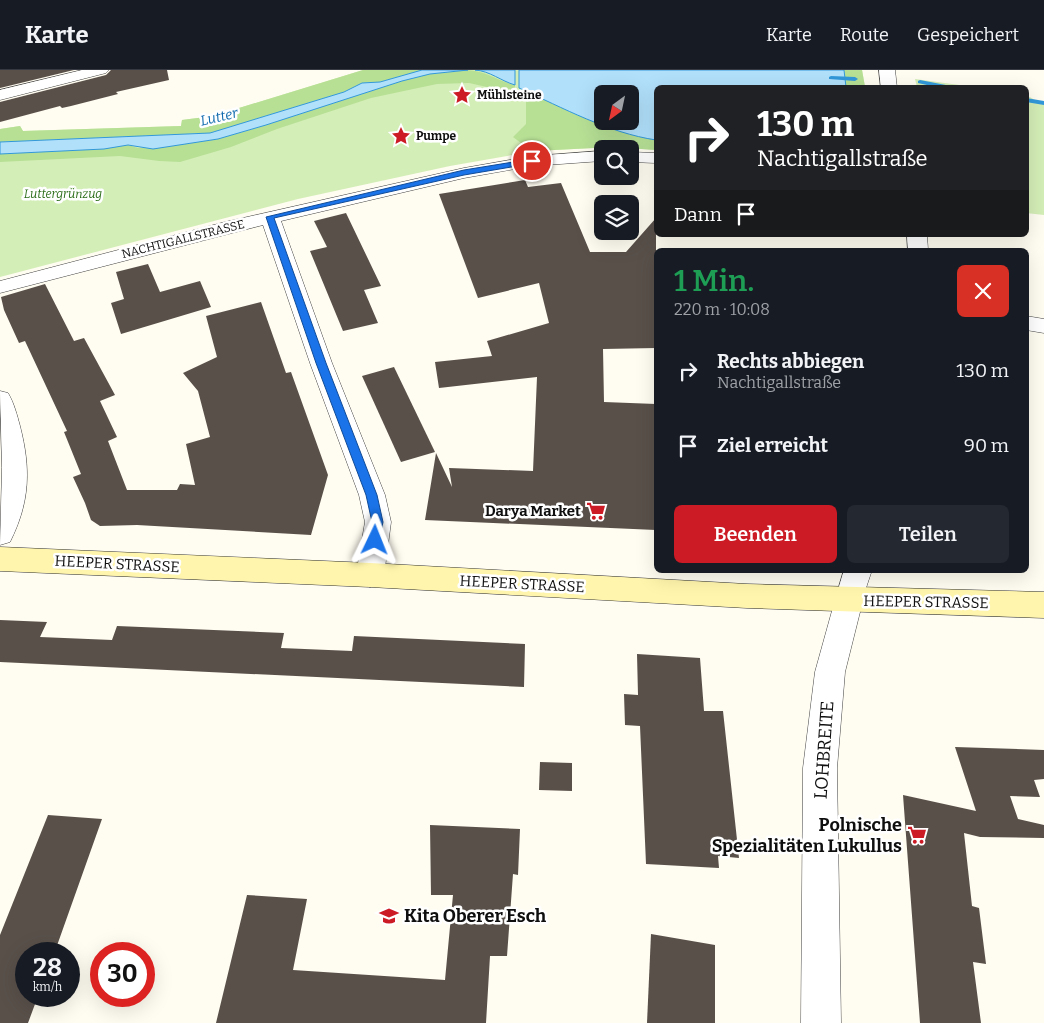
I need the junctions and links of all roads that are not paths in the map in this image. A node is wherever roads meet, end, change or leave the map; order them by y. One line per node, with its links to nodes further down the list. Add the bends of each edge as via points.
1 (100, 70): 4 (street)
2 (887, 70): 3 (street)
3 (889, 85)
4 (0, 95)
5 (594, 157): 8 (street, NACHTIGALLSTRASSE, via 532,161 464,172)
6 (639, 157): 7 (street)
7 (654, 158)
8 (270, 217): 9 (street, NACHTIGALLSTRASSE); 16 (street, via 372,495 378,522)
9 (0, 286)
10 (1029, 324): 11 (street)
11 (1044, 326)
12 (0, 400): 13 (street, via 9,428 15,466 14,498 9,520)
13 (0, 534)
14 (0, 559): 16 (main road, HEEPER STRASSE)
15 (857, 573): 17 (street, LOHBREITE)
16 (370, 575): 17 (main road, HEEPER STRASSE)
17 (849, 600): 18 (main road, HEEPER STRASSE); 19 (street, LOHBREITE, via 830,672 820,768)
18 (1044, 606)
19 (821, 1023)

